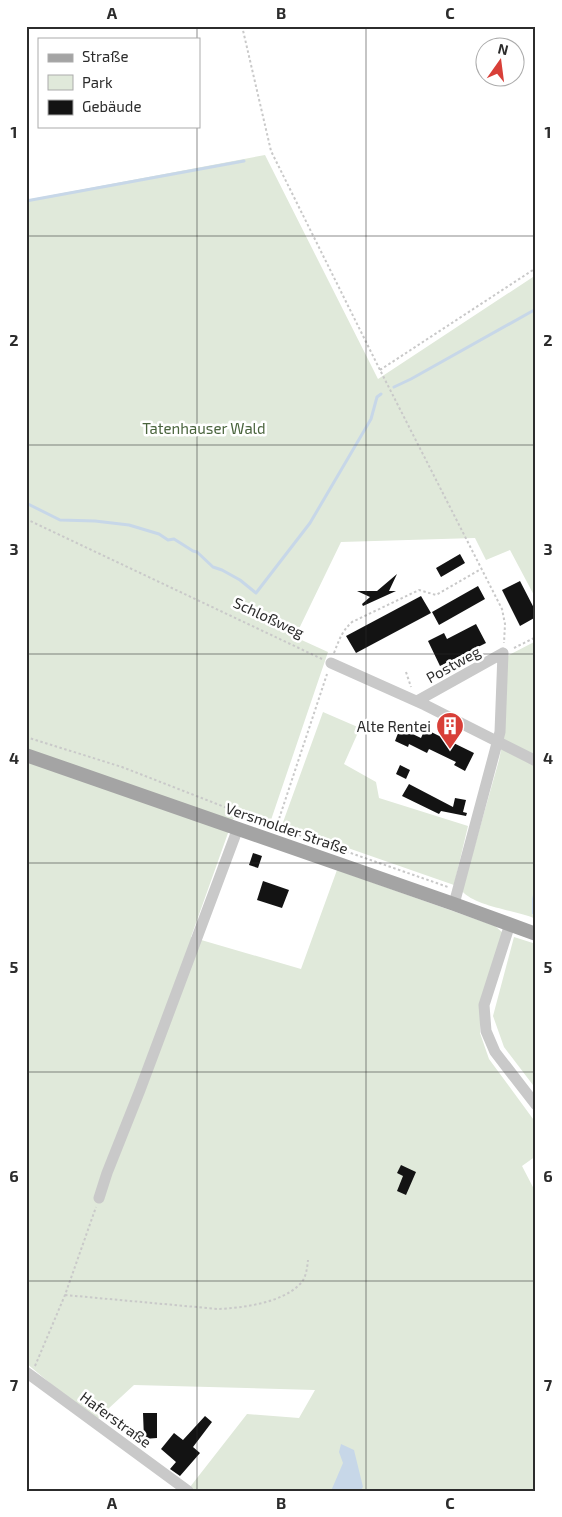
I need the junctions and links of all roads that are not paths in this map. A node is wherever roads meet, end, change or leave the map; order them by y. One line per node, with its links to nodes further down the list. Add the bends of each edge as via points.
1 (331, 663): 2 (street)
2 (417, 701): 3 (street); 3 (street, Postweg, via 503,653)
3 (498, 742): 5 (street); 7 (street)
4 (26, 755): 6 (main road, Versmolder Straße)
5 (536, 761)
6 (238, 828): 7 (main road, Versmolder Straße); 11 (street)
7 (456, 897): 8 (main road, Versmolder Straße)
8 (510, 924): 9 (main road, Versmolder Straße); 10 (street, via 484,1005 486,1031 495,1052)
9 (536, 934)
10 (536, 1105)
11 (99, 1198)
12 (29, 1373): 13 (street, Haferstraße)
13 (188, 1491)

